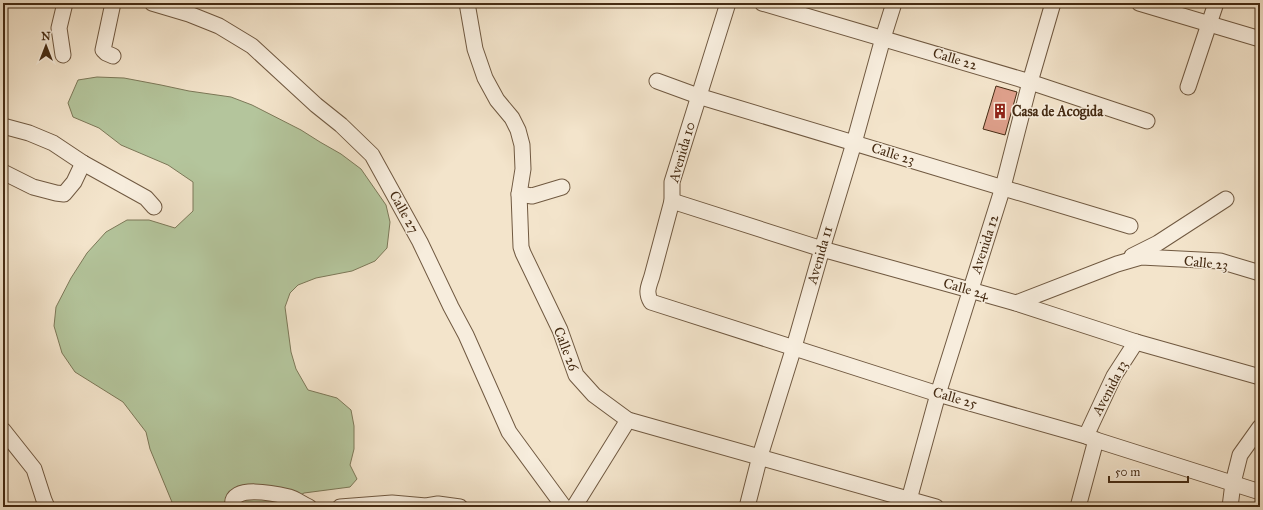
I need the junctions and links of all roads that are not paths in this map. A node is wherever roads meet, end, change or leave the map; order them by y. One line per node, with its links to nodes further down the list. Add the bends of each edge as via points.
1 (65, 3): 15 (street, via 60,28)
2 (113, 3): 16 (street, via 103,50)
3 (152, 3): 11 (street, Calle 27)
4 (467, 3): 28 (street, Calle 26, via 475,49 485,78 518,130 522,145 522,169)
5 (728, 3): 20 (street, Avenida 10)
6 (762, 3): 13 (street, Calle 22)
7 (894, 3): 13 (street, Avenida 11)
8 (1053, 3): 18 (street, Avenida 12)
9 (1139, 3): 12 (street)
10 (1216, 3): 12 (street)
11 (193, 9): 56 (street, Calle 27, via 252,46 372,155 420,242 466,335 509,432)
12 (1210, 23): 14 (street); 19 (street)
13 (883, 38): 18 (street, Calle 22); 23 (street, Avenida 11)
14 (1260, 38)
15 (63, 55)
16 (113, 56)
17 (657, 81): 20 (street, Calle 23)
18 (1030, 82): 21 (street, Calle 22); 27 (street, Avenida 12)
19 (1188, 87)
20 (698, 96): 23 (street, Calle 23); 30 (street, Avenida 10, via 672,182)
21 (1147, 121)
22 (3, 126): 24 (street, via 53,143)
23 (854, 143): 27 (street, Calle 23); 33 (street, Avenida 11)
24 (83, 163): 25 (street, via 74,182 64,194 33,187); 31 (street, via 146,198)
25 (3, 172)
26 (562, 187): 28 (street, via 532,196)
27 (1003, 187): 32 (street, Calle 23); 36 (street, Avenida 12)
28 (518, 194): 43 (street, Calle 26, via 522,253 560,330 576,375 594,395)
29 (1226, 199): 34 (street, via 1158,244)
30 (672, 201): 33 (street, Calle 24); 37 (street, Avenida 10, via 648,287)
31 (154, 207)
32 (1130, 226)
33 (822, 248): 36 (street, Calle 24); 40 (street, Avenida 11)
34 (1117, 264): 35 (street, Calle 23, via 1141,258 1220,262); 38 (street, Calle 23)
35 (1260, 272)
36 (970, 290): 38 (street, Calle 24); 42 (street, Avenida 12)
37 (651, 302): 40 (street, Calle 25)
38 (1016, 303): 39 (street, Calle 24)
39 (1136, 342): 41 (street, Calle 24); 46 (street, Avenida 13, via 1114,376)
40 (794, 347): 42 (street, Calle 25); 47 (street, Avenida 11)
41 (1260, 377)
42 (938, 394): 46 (street, Calle 25); 50 (street, Avenida 12)
43 (628, 420): 47 (street, Calle 26); 57 (street)
44 (1260, 427): 48 (street, via 1240,455)
45 (3, 430): 51 (street, via 34,469)
46 (1091, 438): 48 (street, Calle 25); 60 (street, Avenida 13)
47 (760, 456): 50 (street, Calle 26); 58 (street, Avenida 11)
48 (1233, 483): 49 (street, Calle 25); 61 (street)
49 (1260, 492)
50 (909, 503): 59 (street, Calle 26)
51 (42, 505)
52 (233, 507): 53 (street, via 236,496 250,492 290,498)
53 (309, 507)
54 (340, 507): 55 (street, via 392,503)
55 (460, 507)
56 (564, 507)
57 (574, 507)
58 (747, 507)
59 (936, 507)
60 (1078, 507)
61 (1230, 507)

